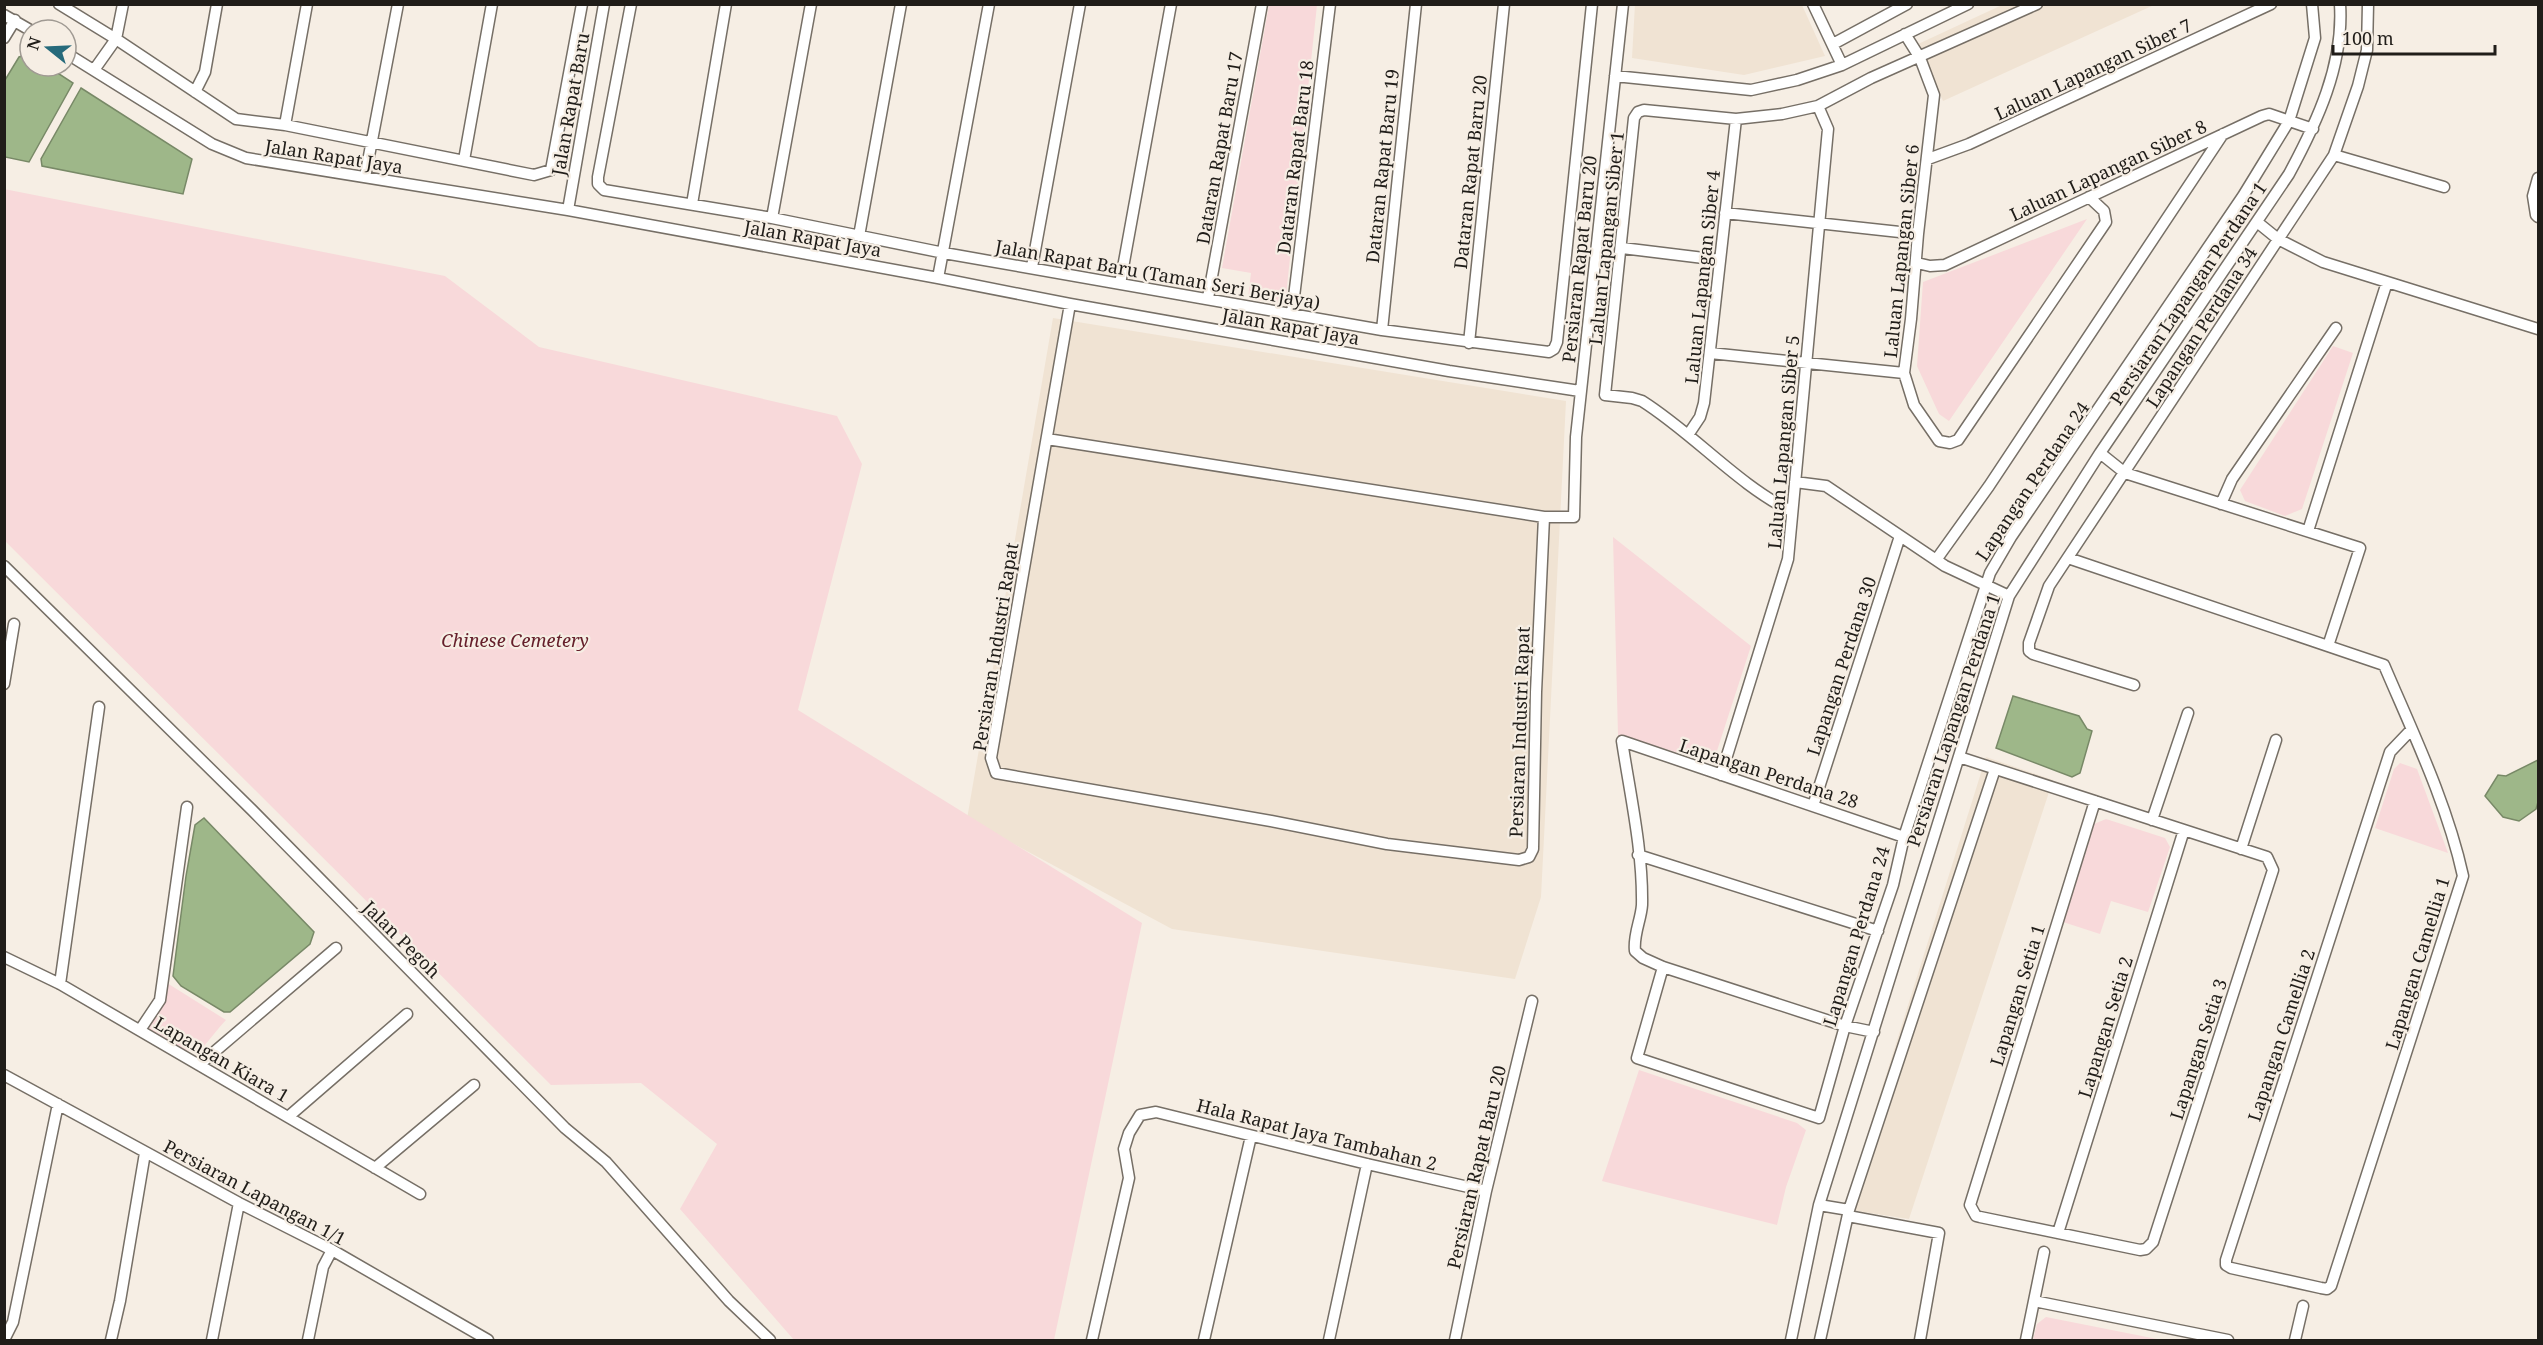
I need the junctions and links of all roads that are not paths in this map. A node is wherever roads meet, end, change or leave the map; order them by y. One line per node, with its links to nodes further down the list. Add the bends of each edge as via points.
1 (59, 4): 35 (street, Jalan Rapat Jaya)
2 (123, 4): 35 (street)
3 (217, 4): 42 (street, via 205,72)
4 (307, 4): 46 (street)
5 (398, 4): 49 (street)
6 (492, 4): 52 (street)
7 (582, 4): 53 (street, Jalan Rapat Baru, via 551,170)
8 (604, 4): 59 (street, Jalan Rapat Baru)
9 (631, 4): 58 (street, Jalan Rapat Baru (Taman Seri Berjaya), via 598,184 604,190)
10 (726, 4): 58 (street)
11 (811, 4): 62 (street)
12 (901, 4): 66 (street)
13 (989, 4): 69 (street)
14 (1080, 4): 72 (street)
15 (1171, 4): 75 (street)
16 (1262, 4): 76 (street, Dataran Rapat Baru 17)
17 (1330, 4): 78 (street, Dataran Rapat Baru 18)
18 (1416, 4): 81 (street, Dataran Rapat Baru 19)
19 (1504, 4): 82 (street, Dataran Rapat Baru 20)
20 (1592, 4): 82 (street, Jalan Rapat Baru (Taman Seri Berjaya), via 1557,342 1549,352)
21 (1623, 4): 41 (street, Persiaran Rapat Baru 20)
22 (1813, 4): 36 (street)
23 (1907, 4): 36 (street)
24 (1968, 4): 33 (street)
25 (2037, 4): 37 (street, Laluan Lapangan Siber 1)
26 (2271, 4): 51 (street, Laluan Lapangan Siber 7, via 1969,144)
27 (2312, 4): 45 (street, Lapangan Perdana 24, via 2315,38)
28 (2340, 4): 47 (street, Persiaran Lapangan Perdana 1, via 2340,47)
29 (2368, 4): 50 (street, Lapangan Perdana 34, via 2367,50)
30 (4, 15): 31 (street)
31 (15, 20): 32 (street); 34 (street)
32 (18, 22)
33 (1905, 34): 37 (street, Laluan Lapangan Siber 6); 39 (street)
34 (4, 38)
35 (116, 39): 40 (street); 42 (street, Jalan Rapat Jaya)
36 (1833, 44): 39 (street)
37 (1920, 58): 43 (street, Laluan Lapangan Siber 1); 51 (street, Laluan Lapangan Siber 6, via 1934,95)
38 (78, 60): 40 (street, Jalan Rapat Jaya)
39 (1842, 65): 41 (street, via 1751,90)
40 (94, 70): 54 (street, Jalan Rapat Jaya, via 226,152 284,166)
41 (1615, 76): 86 (street, Persiaran Rapat Baru 20)
42 (195, 92): 46 (street, Jalan Rapat Jaya, via 236,119)
43 (1818, 105): 44 (street, Laluan Lapangan Siber 1); 64 (street, Laluan Lapangan Siber 5, via 1828,129)
44 (1736, 119): 60 (street, Laluan Lapangan Siber 4); 68 (street, Laluan Lapangan Siber 1, via 1685,112 1638,112 1634,118)
45 (2289, 121): 47 (street, Laluan Lapangan Siber 8); 48 (street, Laluan Lapangan Siber 8, via 2269,114); 100 (street, Lapangan Perdana 24, via 2230,215 2011,537)
46 (285, 125): 49 (street, Jalan Rapat Jaya)
47 (2313, 129): 63 (street, Persiaran Lapangan Perdana 1)
48 (2223, 134): 57 (street, Laluan Lapangan Siber 8); 98 (street)
49 (373, 142): 52 (street, Jalan Rapat Jaya); 54 (street)
50 (2334, 155): 56 (street); 67 (street, Lapangan Perdana 34)
51 (1928, 159): 65 (street, Laluan Lapangan Siber 6)
52 (464, 160): 53 (street, Jalan Rapat Jaya)
53 (534, 175)
54 (365, 177): 59 (street, Jalan Rapat Jaya)
55 (2538, 178): 61 (street, via 2533,196)
56 (2444, 188)
57 (2089, 197): 71 (street, Laluan Lapangan Siber 8, via 1945,265); 85 (street, Laluan Lapangan Siber 6, via 2104,211 2106,222 1958,440 1939,441 1914,405)
58 (693, 204): 62 (street, Jalan Rapat Baru (Taman Seri Berjaya))
59 (567, 210): 73 (street, Jalan Rapat Jaya)
60 (1725, 213): 64 (street); 70 (street, Laluan Lapangan Siber 4)
61 (2538, 217)
62 (772, 218): 66 (street, Jalan Rapat Baru (Taman Seri Berjaya))
63 (2257, 222): 67 (street); 89 (street, Persiaran Lapangan Perdana 1)
64 (1820, 224): 65 (street); 84 (street, Laluan Lapangan Siber 5)
65 (1918, 234): 71 (street, Laluan Lapangan Siber 6)
66 (859, 236): 69 (street, Jalan Rapat Baru (Taman Seri Berjaya))
67 (2278, 239): 74 (street, via 2323,262); 90 (street, Lapangan Perdana 34)
68 (1622, 248): 70 (street); 87 (street, Laluan Lapangan Siber 1, via 1605,395 1641,401)
69 (944, 253): 72 (street, Jalan Rapat Baru (Taman Seri Berjaya)); 73 (street)
70 (1720, 260): 83 (street, Laluan Lapangan Siber 4)
71 (1917, 263): 85 (street, Laluan Lapangan Siber 6)
72 (1032, 267): 75 (street, Jalan Rapat Baru (Taman Seri Berjaya))
73 (938, 278): 77 (street, Jalan Rapat Jaya)
74 (2387, 282): 80 (street); 95 (street)
75 (1120, 284): 76 (street, Jalan Rapat Baru (Taman Seri Berjaya))
76 (1208, 298): 78 (street, Jalan Rapat Baru (Taman Seri Berjaya))
77 (1070, 304): 86 (street, Jalan Rapat Jaya); 88 (street, Persiaran Industri Rapat)
78 (1292, 313): 81 (street, Jalan Rapat Baru (Taman Seri Berjaya))
79 (2336, 328): 92 (street, via 2232,479)
80 (2538, 328)
81 (1382, 330): 82 (street, Jalan Rapat Baru (Taman Seri Berjaya))
82 (1469, 343)
83 (1710, 353): 84 (street); 87 (street, Laluan Lapangan Siber 4, via 1702,410)
84 (1807, 363): 85 (street); 91 (street, Laluan Lapangan Siber 5)
85 (1904, 374)
86 (1580, 391): 94 (street, Persiaran Rapat Baru 20, via 1574,517)
87 (1688, 435): 93 (street, via 1770,501)
88 (1047, 439): 94 (street); 94 (street, Persiaran Industri Rapat, via 991,758 996,773 1387,844 1520,860 1529,857 1533,849)
89 (2100, 453): 90 (street); 101 (street, Persiaran Lapangan Perdana 1)
90 (2125, 472): 92 (street); 97 (street, Lapangan Perdana 34)
91 (1796, 482): 93 (street, Laluan Lapangan Siber 5); 96 (street, via 1826,486)
92 (2221, 504): 95 (street)
93 (1791, 511): 112 (street, Laluan Lapangan Siber 5, via 1788,559)
94 (1544, 517)
95 (2308, 531): 103 (street, via 2360,548)
96 (1900, 536): 98 (street); 114 (street, Lapangan Perdana 30)
97 (2068, 558): 103 (street, Lapangan Camellia 1); 105 (street, Lapangan Perdana 34, via 2049,586 2029,651)
98 (1936, 560): 100 (street)
99 (4, 566): 156 (street, Jalan Pegoh, via 252,810 565,1128 606,1162)
100 (1986, 586): 101 (street); 118 (street, Lapangan Perdana 24)
101 (2009, 596): 110 (street, Persiaran Lapangan Perdana 1)
102 (14, 624): 104 (street)
103 (2328, 646): 108 (street, Lapangan Camellia 1, via 2384,665)
104 (4, 684)
105 (2134, 685)
106 (99, 707): 125 (street)
107 (2188, 713): 116 (street)
108 (2411, 730): 148 (street, Lapangan Camellia 1, via 2463,876 2331,1286); 148 (street, Lapangan Camellia 2, via 2390,752 2226,1260 2231,1268)
109 (2276, 741): 119 (street)
110 (1959, 757): 111 (street); 130 (street, Persiaran Lapangan Perdana 1)
111 (1995, 769): 113 (street); 144 (street)
112 (1721, 775): 114 (street, Lapangan Perdana 28); 120 (street, Lapangan Perdana 28, via 1622,741)
113 (2095, 801): 116 (street); 145 (street, Lapangan Setia 1, via 1971,1199 1971,1210 1976,1216)
114 (1813, 806): 118 (street, Lapangan Perdana 28)
115 (187, 807): 129 (street, via 160,1000)
116 (2152, 820): 117 (street)
117 (2184, 830): 119 (street); 145 (street, Lapangan Setia 2)
118 (1904, 837): 121 (street, Lapangan Perdana 24)
119 (2241, 849): 145 (street, Lapangan Setia 3, via 2267,857 2273,870 2153,1242 2140,1250)
120 (1638, 855): 121 (street); 124 (street, via 1642,906 1635,951)
121 (1878, 931): 128 (street, Lapangan Perdana 24)
122 (336, 948): 131 (street)
123 (4, 957): 125 (street, Lapangan Kiara 1)
124 (1664, 967): 128 (street); 128 (street, Lapangan Perdana 24, via 1637,1058 1819,1118)
125 (60, 984): 129 (street, Lapangan Kiara 1)
126 (1532, 1001): 140 (street, Persiaran Rapat Baru 20)
127 (407, 1014): 135 (street)
128 (1845, 1026): 130 (street)
129 (140, 1030): 131 (street, Lapangan Kiara 1)
130 (1874, 1032): 143 (street, Persiaran Lapangan Perdana 1)
131 (199, 1065): 135 (street, Lapangan Kiara 1)
132 (4, 1075): 134 (street, Persiaran Lapangan 1/1)
133 (474, 1085): 139 (street)
134 (58, 1104): 137 (street, Persiaran Lapangan 1/1); 151 (street, via 14,1322)
135 (288, 1117): 139 (street, Lapangan Kiara 1)
136 (1251, 1136): 138 (street, Hala Rapat Jaya Tambahan 2); 157 (street, Hala Rapat Jaya Tambahan 2, via 1156,1112 1140,1115 1124,1149 1129,1178); 158 (street)
137 (145, 1153): 142 (street, Persiaran Lapangan 1/1); 153 (street)
138 (1367, 1164): 140 (street, Hala Rapat Jaya Tambahan 2); 159 (street)
139 (375, 1168): 141 (street, Lapangan Kiara 1)
140 (1486, 1191): 160 (street, Persiaran Rapat Baru 20)
141 (420, 1194)
142 (239, 1203): 146 (street, Persiaran Lapangan 1/1); 154 (street)
143 (1819, 1205): 144 (street); 161 (street, Persiaran Lapangan Perdana 1)
144 (1849, 1213): 162 (street); 163 (street, via 1939,1233)
145 (2058, 1233)
146 (332, 1250): 152 (street, via 322,1267); 155 (street, Persiaran Lapangan 1/1)
147 (2044, 1252): 149 (street)
148 (2321, 1288)
149 (2034, 1301): 164 (street); 165 (street)
150 (2303, 1306): 166 (street)
151 (4, 1340)
152 (310, 1340)
153 (111, 1341)
154 (212, 1341)
155 (488, 1341)
156 (770, 1341)
157 (1092, 1341)
158 (1204, 1341)
159 (1329, 1341)
160 (1455, 1341)
161 (1791, 1341)
162 (1820, 1341)
163 (1920, 1341)
164 (2026, 1341)
165 (2228, 1341)
166 (2295, 1341)

